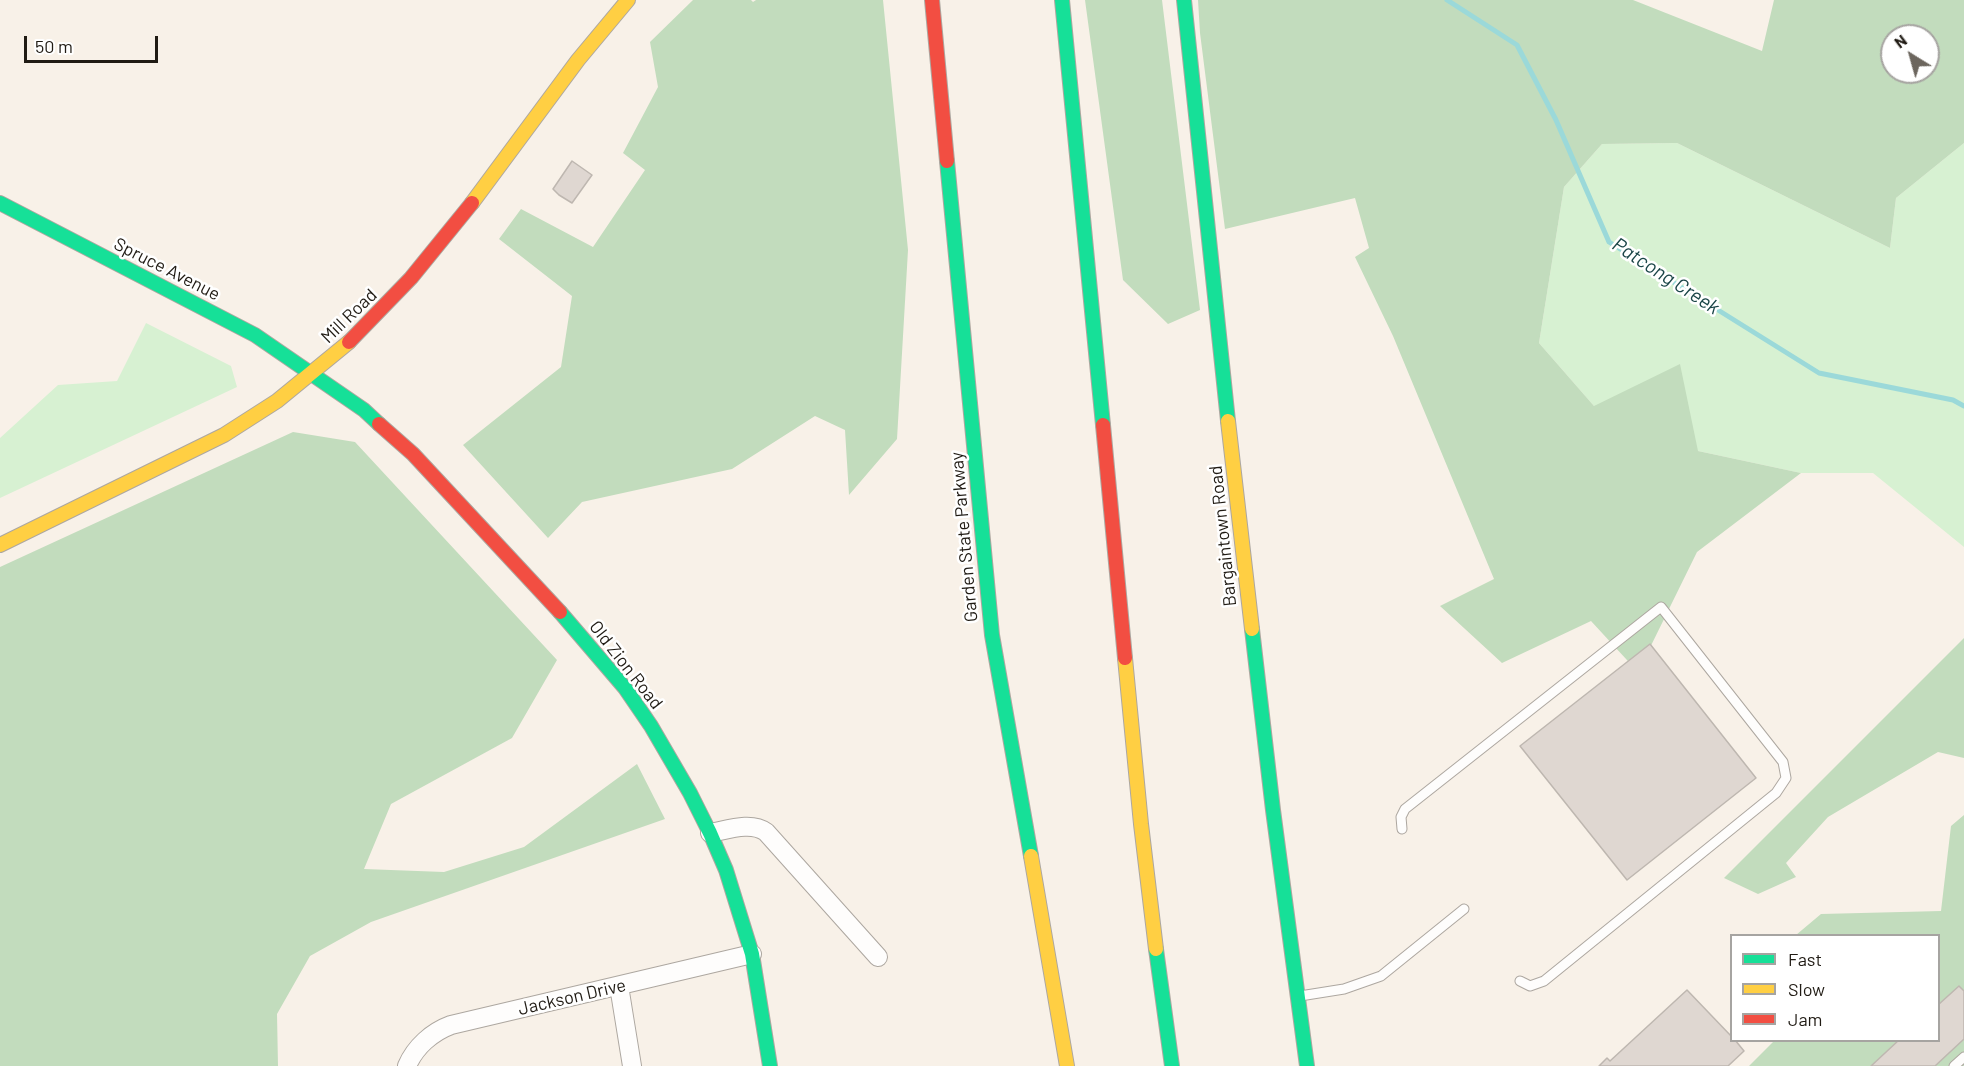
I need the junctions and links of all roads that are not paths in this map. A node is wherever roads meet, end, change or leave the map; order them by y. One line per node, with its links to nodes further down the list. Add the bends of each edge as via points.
1 (628, 0): 6 (main road, Mill Road, via 411,278 351,341)
2 (932, 0): 20 (main road, Garden State Parkway, via 992,635)
3 (1062, 0): 21 (main road, via 1142,824)
4 (1184, 0): 15 (main road, Bargaintown Road, via 1262,718)
5 (0, 204): 6 (main road, Spruce Avenue, via 255,335)
6 (313, 374): 7 (main road, Mill Road, via 224,435); 9 (main road, Old Zion Road, via 364,410 406,448 593,649 651,726)
7 (0, 545)
8 (1402, 829): 13 (lane, via 1405,809 1660,607 1783,762 1785,778 1776,793 1544,981 1530,986)
9 (710, 833): 11 (main road, Old Zion Road); 12 (street, via 753,827 766,832)
10 (1464, 909): 15 (lane, via 1381,976 1344,989)
11 (752, 954): 14 (street, Jackson Drive); 19 (main road, Old Zion Road)
12 (878, 957)
13 (1520, 981)
14 (619, 986): 17 (street, Jackson Drive, via 444,1028 424,1042); 18 (street)
15 (1298, 996): 22 (main road, Bargaintown Road)
16 (1964, 1057): 23 (lane)
17 (407, 1066)
18 (632, 1066)
19 (770, 1066)
20 (1067, 1066)
21 (1172, 1066)
22 (1307, 1066)
23 (1954, 1066)

